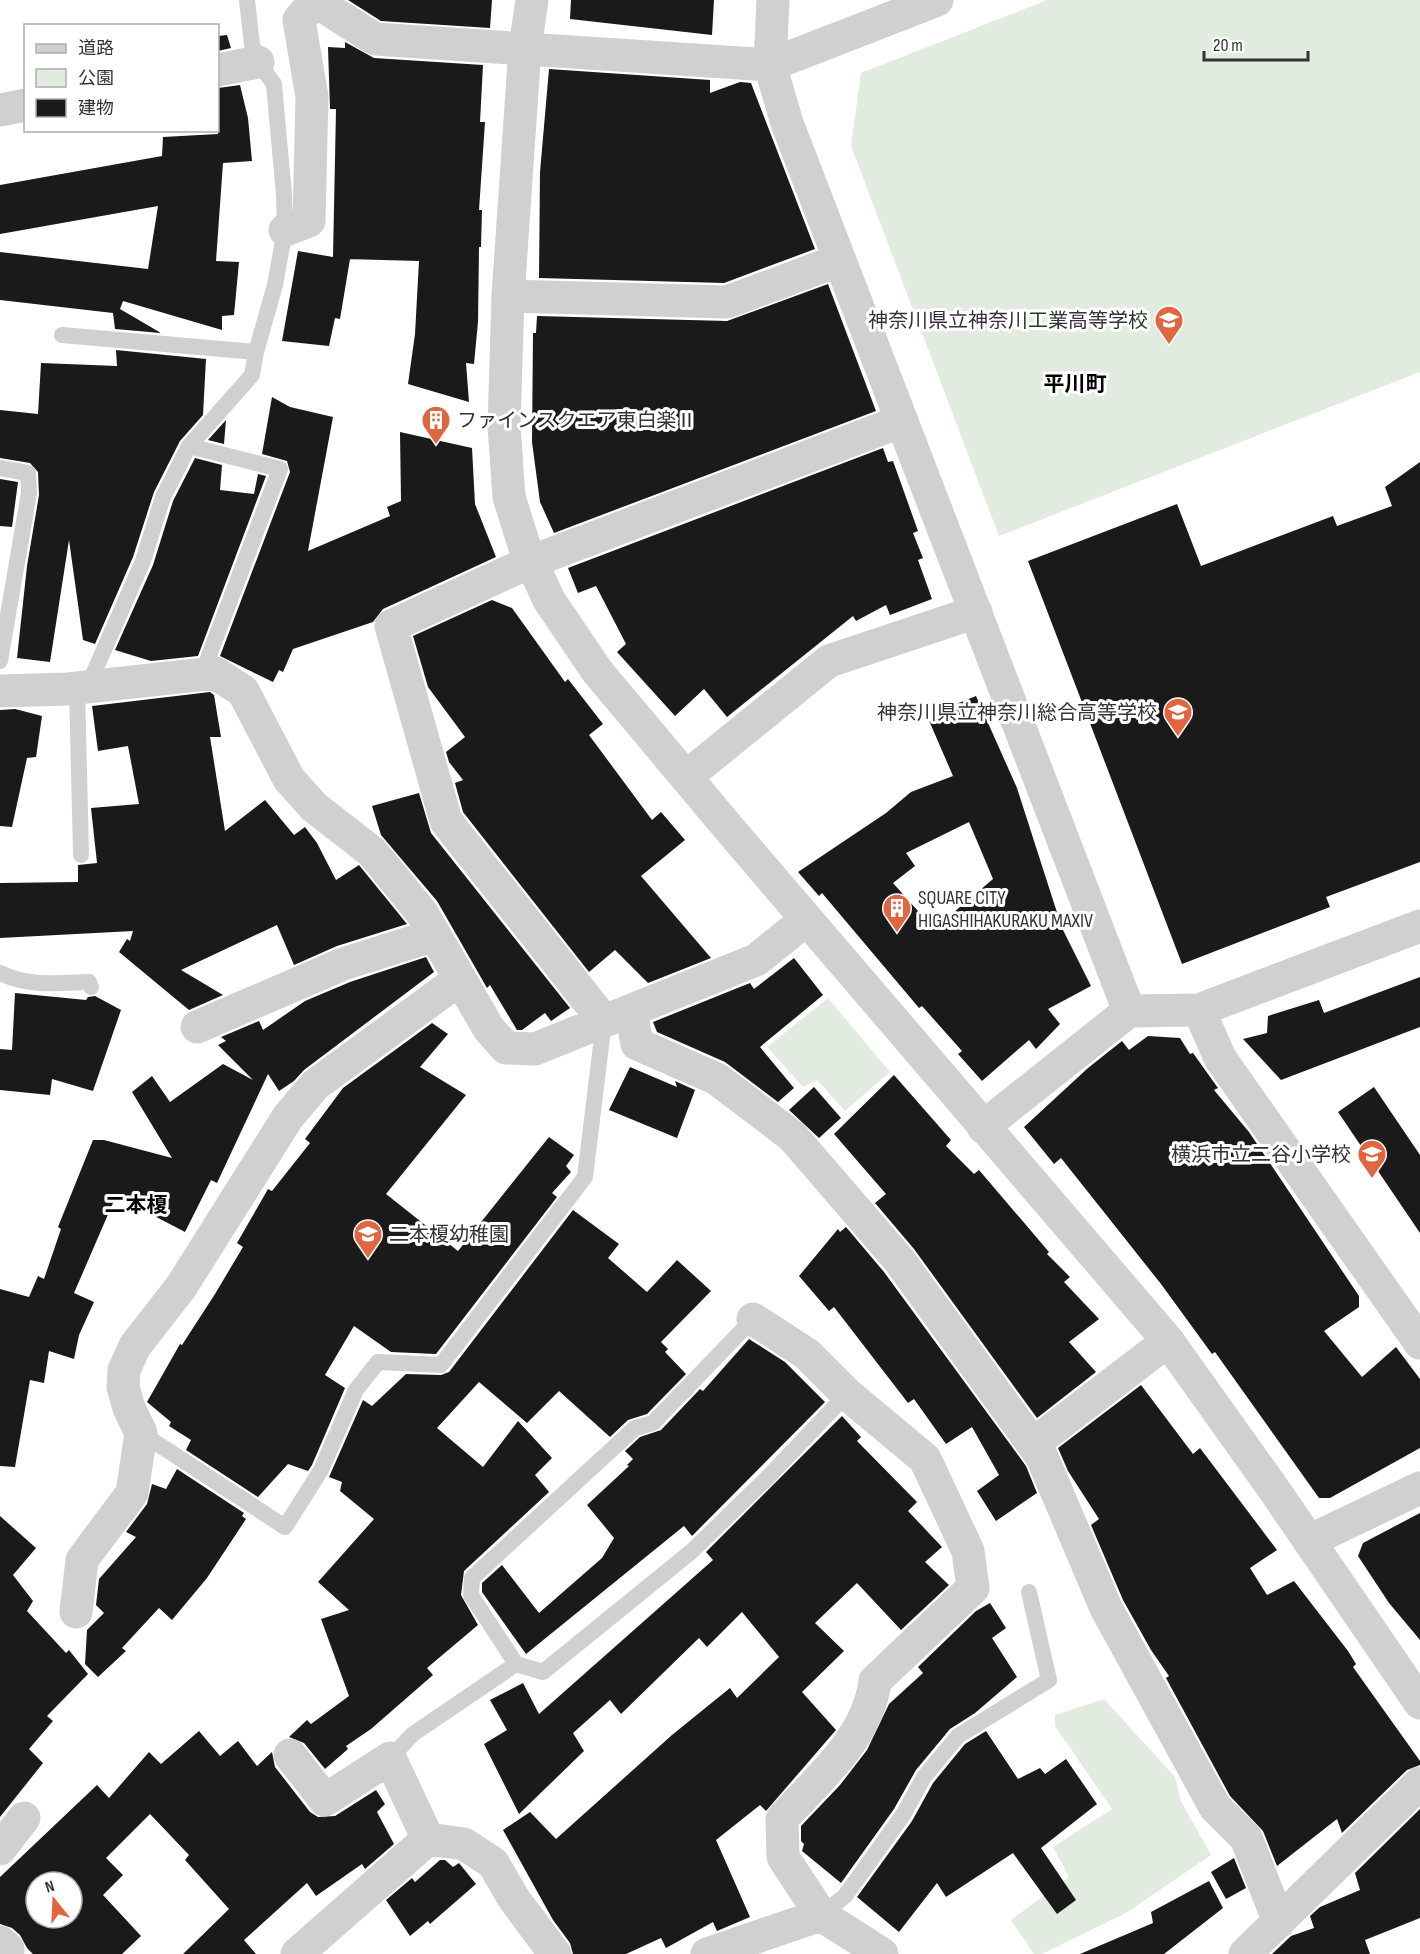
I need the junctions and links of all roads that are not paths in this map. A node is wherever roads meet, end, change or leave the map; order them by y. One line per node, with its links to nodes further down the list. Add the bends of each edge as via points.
1 (247, 0): 6 (lane)
2 (532, 0): 5 (street)
3 (774, 0): 7 (street)
4 (937, 0): 7 (street)
5 (525, 48): 7 (street); 11 (street, via 375,39 315,1 299,20 312,97 309,220); 13 (street)
6 (258, 62): 8 (street); 11 (lane, via 274,84)
7 (770, 65): 12 (street, via 787,123)
8 (219, 70)
9 (24, 105): 10 (street)
10 (0, 110)
11 (285, 230): 15 (lane)
12 (840, 260): 13 (street, via 727,302); 16 (street)
13 (508, 296): 19 (street, via 504,426 509,496)
14 (62, 335): 15 (lane)
15 (256, 352): 17 (lane, via 252,375)
16 (902, 421): 19 (street); 20 (street)
17 (189, 446): 22 (lane, via 280,470); 23 (lane, via 163,497 143,561)
18 (0, 468): 21 (lane, via 28,473 29,493)
19 (530, 562): 25 (street, via 549,600 597,671); 35 (street, via 382,626 446,821)
20 (976, 612): 25 (street, via 829,661); 34 (street)
21 (0, 661)
22 (202, 674): 23 (street); 29 (street, via 215,673 243,691 289,779 314,807 372,852)
23 (82, 687): 24 (street); 26 (lane)
24 (0, 691)
25 (687, 776): 27 (street)
26 (81, 855)
27 (806, 920): 35 (street, via 756,960); 37 (street)
28 (1420, 926): 33 (street)
29 (435, 935): 31 (street); 36 (street, via 344,964)
30 (0, 973): 32 (lane, via 16,981 89,982)
31 (460, 979): 35 (street, via 489,1029 506,1048 535,1049); 42 (street, via 315,1085 288,1117 181,1287 135,1346 124,1370 123,1387)
32 (91, 987)
33 (1199, 1010): 34 (street); 40 (street, via 1220,1058)
34 (1129, 1011): 37 (street)
35 (618, 1016): 42 (lane, via 585,1178 441,1365 378,1362 356,1390 321,1470 285,1527); 43 (street, via 637,1044 717,1080 792,1136 898,1260)
36 (197, 1027)
37 (983, 1126): 39 (street)
38 (753, 1319): 41 (street, via 807,1354); 48 (lane, via 653,1423 635,1428 472,1578 471,1595)
39 (1168, 1341): 43 (street); 45 (street)
40 (1420, 1343)
41 (847, 1394): 48 (lane, via 692,1551 543,1672); 56 (street, via 925,1459 968,1551 973,1587 875,1681 872,1701 852,1742 782,1819 783,1857)
42 (141, 1433): 47 (street, via 132,1493 82,1560)
43 (1032, 1444): 57 (street, via 1042,1457 1106,1608 1215,1807 1246,1838)
44 (1420, 1488): 45 (street)
45 (1309, 1541): 49 (street)
46 (1029, 1592): 56 (lane, via 1049,1680 958,1737 924,1777 903,1815 845,1896)
47 (76, 1612)
48 (516, 1664): 51 (lane, via 413,1734)
49 (1420, 1703)
50 (290, 1755): 51 (street, via 326,1800)
51 (390, 1758): 54 (street)
52 (1420, 1783): 57 (street)
53 (24, 1818): 55 (street)
54 (428, 1839): 60 (street); 61 (street, via 464,1844 493,1863)
55 (0, 1849)
56 (820, 1915): 62 (street); 63 (street)
57 (1279, 1922): 64 (street)
58 (0, 1942): 59 (street)
59 (8, 1954)
60 (297, 1954)
61 (555, 1954)
62 (707, 1954)
63 (882, 1954)
64 (1245, 1954)

